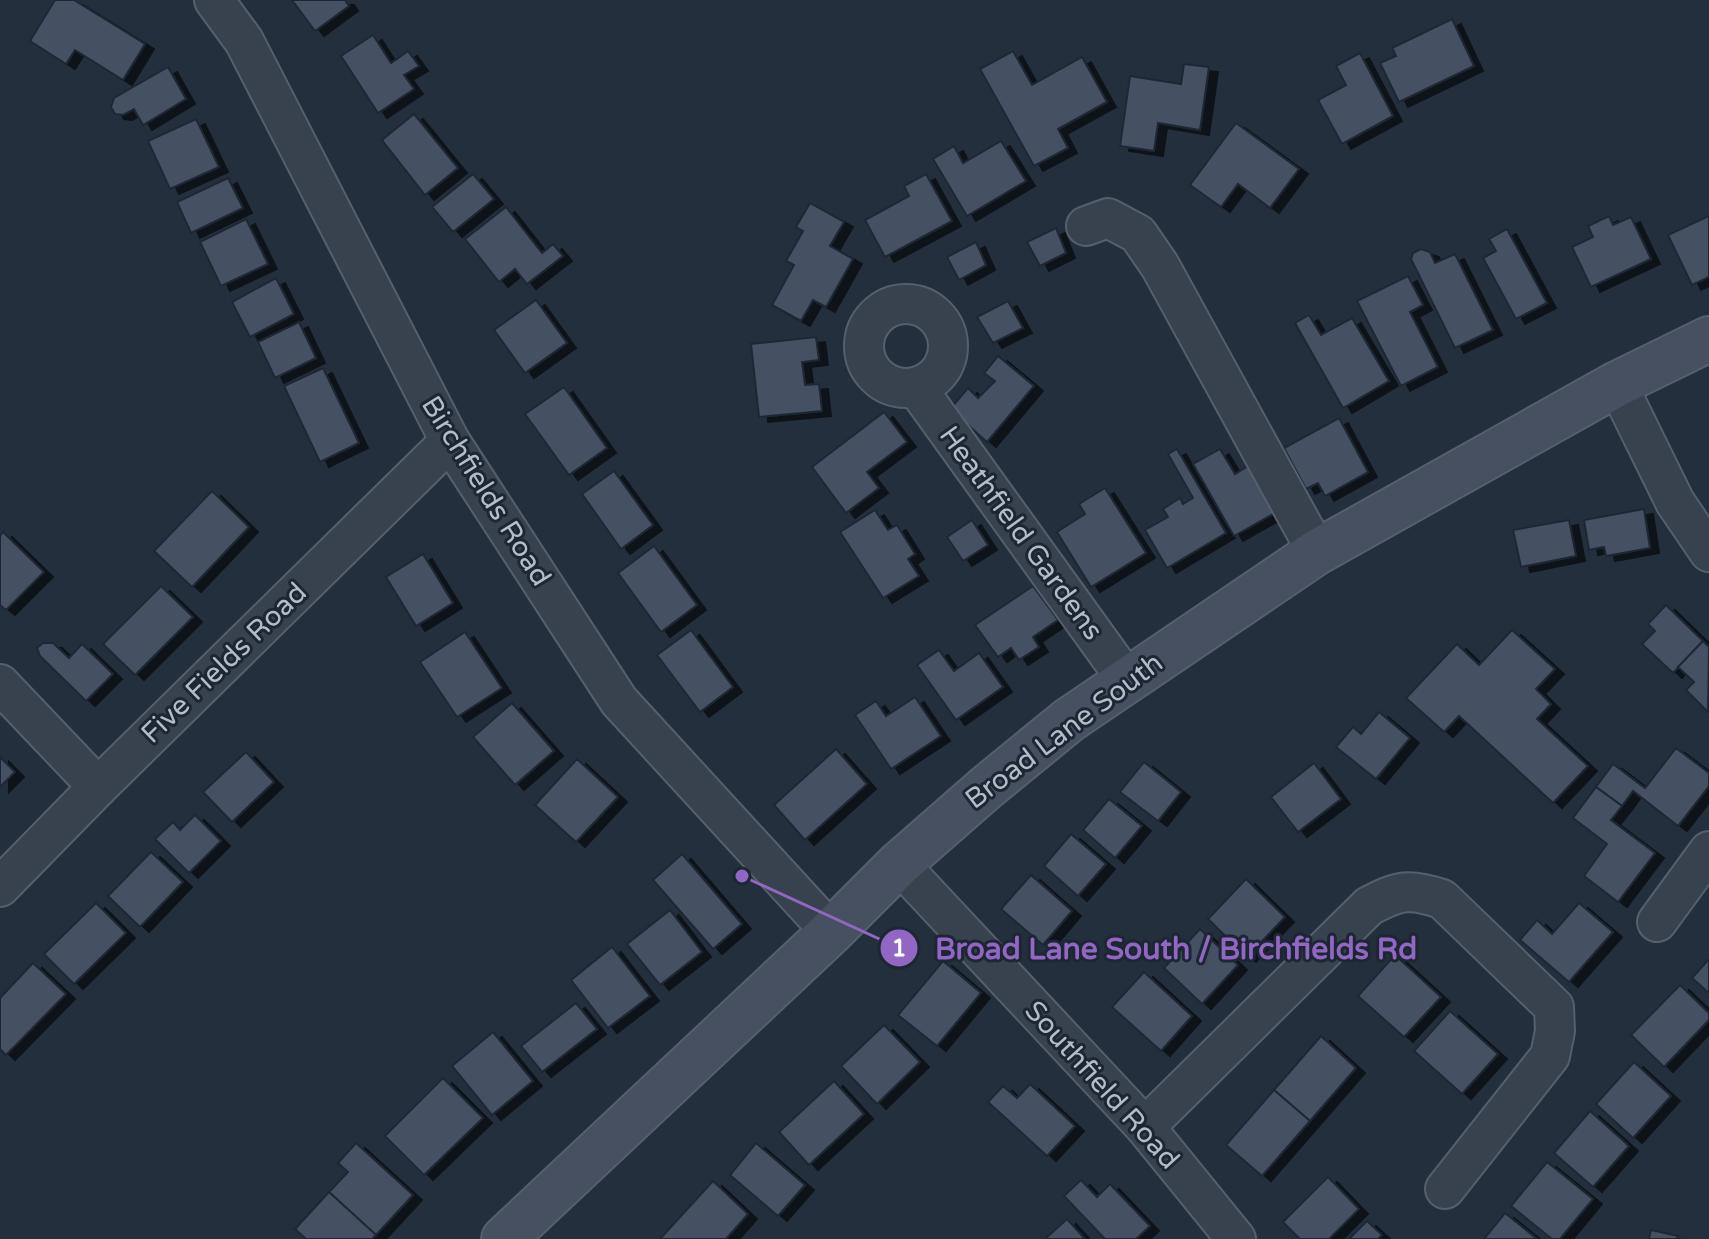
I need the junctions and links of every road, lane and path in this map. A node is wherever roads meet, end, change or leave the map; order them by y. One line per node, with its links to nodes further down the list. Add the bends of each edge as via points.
1 (214, 0): 6 (street, Birchfields Road, via 244,41)
2 (1086, 226): 7 (street, via 1108,218 1138,234)
3 (1709, 339): 4 (street, Broad Lane South)
4 (1617, 384): 7 (street, Broad Lane South); 8 (street, via 1675,502)
5 (916, 387): 9 (street, Heathfield Gardens)
6 (450, 441): 11 (street, Five Fields Road); 16 (street, Birchfields Road, via 619,701)
7 (1317, 552): 9 (street, Broad Lane South)
8 (1709, 552)
9 (1127, 680): 13 (street, Broad Lane South, via 1069,720)
10 (0, 684): 11 (street)
11 (98, 787): 14 (street, Five Fields Road)
12 (1709, 851): 15 (street)
13 (899, 864): 16 (street, Broad Lane South); 17 (street, Southfield Road)
14 (0, 887)
15 (1657, 922)
16 (831, 932): 20 (street, Broad Lane South)
17 (1145, 1127): 18 (street, via 1369,906 1395,893 1419,892 1442,899 1554,1007 1550,1056); 19 (street, Southfield Road)
18 (1445, 1189)
19 (1224, 1235)
20 (504, 1239)

